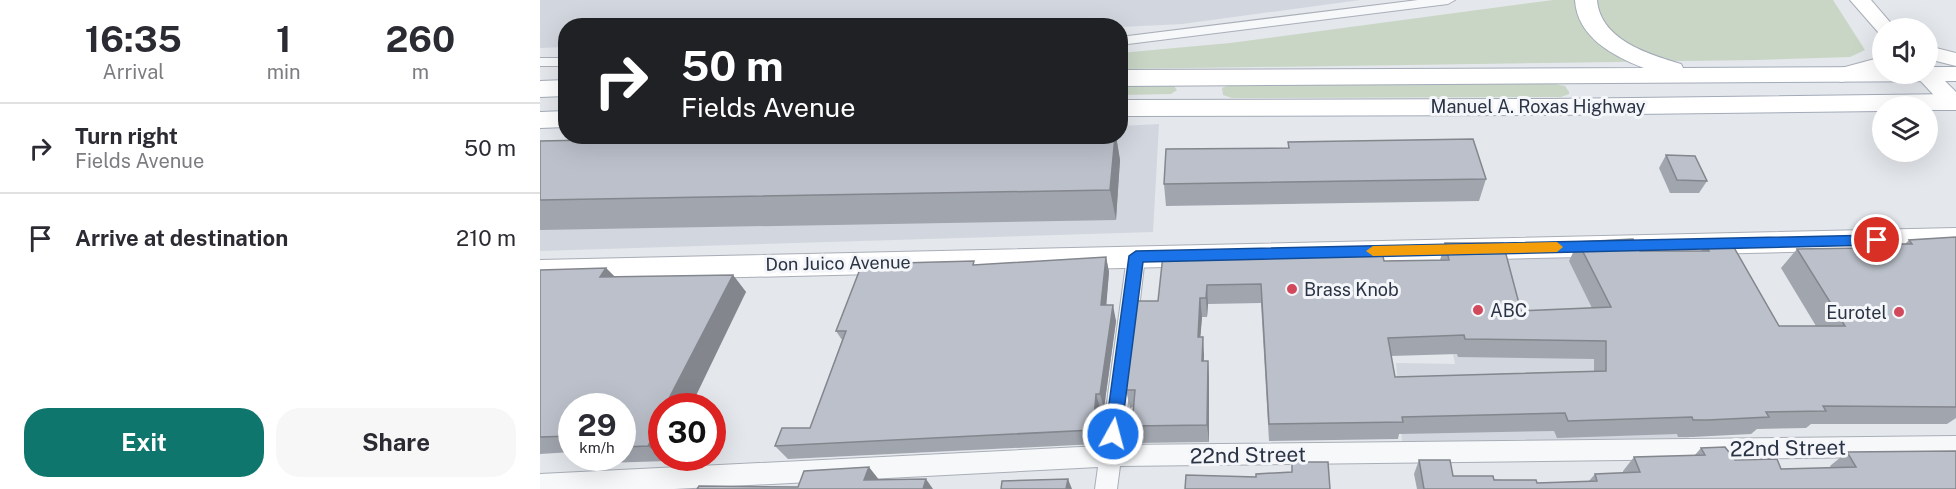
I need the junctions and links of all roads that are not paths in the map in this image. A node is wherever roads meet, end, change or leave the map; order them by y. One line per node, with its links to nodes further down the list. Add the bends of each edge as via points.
1 (1448, 0): 5 (street)
2 (1586, 0): 15 (main road, via 1585,7 1594,24 1607,39 1627,52)
3 (1860, 0): 4 (main road)
4 (1876, 18)
5 (1128, 40)
6 (1938, 55): 7 (main road)
7 (1956, 60)
8 (540, 62): 9 (street)
9 (558, 62)
10 (1872, 66): 13 (main road)
11 (1938, 74): 12 (main road, Manuel A. Roxas Highway)
12 (1956, 74)
13 (1842, 75): 14 (main road, Manuel A. Roxas Highway); 15 (main road, Manuel A. Roxas Highway)
14 (1872, 75)
15 (1701, 76): 16 (main road, Manuel A. Roxas Highway)
16 (1173, 77): 17 (main road, Manuel A. Roxas Highway); 21 (main road, via 1196,84 1197,96 1188,100)
17 (1128, 78)
18 (1935, 84): 22 (main road)
19 (558, 88): 20 (main road)
20 (540, 89)
21 (1128, 101)
22 (1954, 102): 23 (main road, Manuel A. Roxas Highway)
23 (1128, 108)
24 (558, 119): 25 (main road)
25 (540, 120)
26 (1956, 238): 27 (main road, Don Juico Avenue)
27 (1136, 256): 28 (main road, Don Juico Avenue); 30 (street)
28 (540, 271)
29 (1956, 446): 30 (street, 22nd Street)
30 (1110, 456): 31 (street, 22nd Street); 32 (street)
31 (540, 485)
32 (1106, 489)

